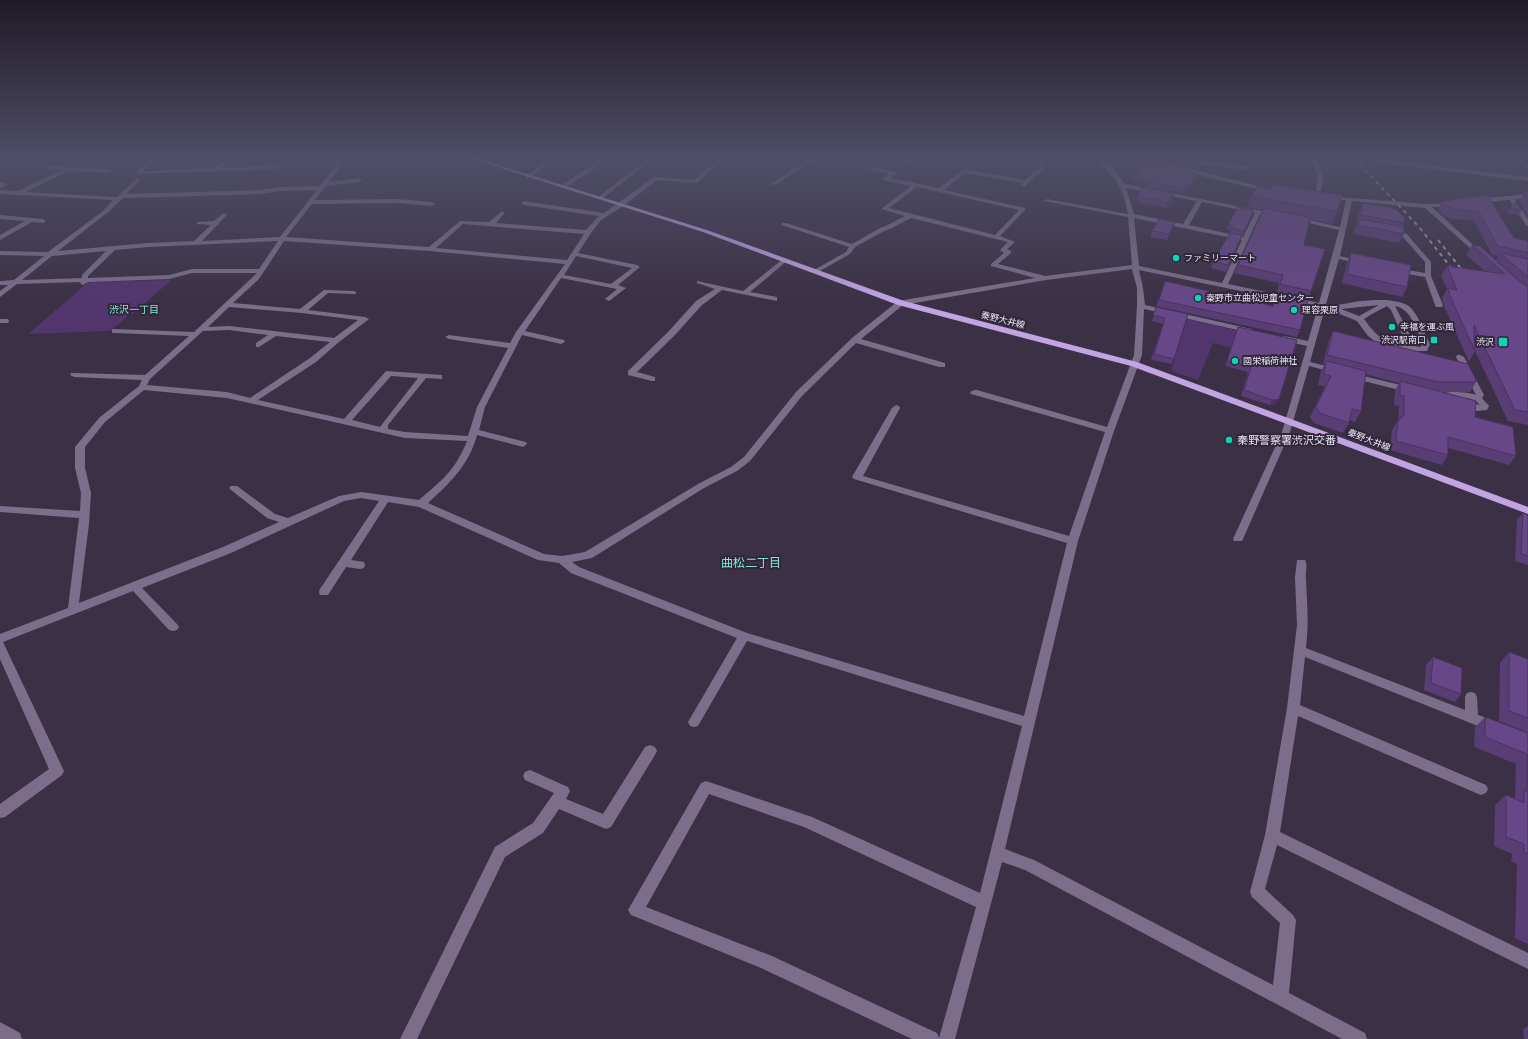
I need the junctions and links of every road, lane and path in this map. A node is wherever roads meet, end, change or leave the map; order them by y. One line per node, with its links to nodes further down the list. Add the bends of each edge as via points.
1 (110, 206): 44 (street)
2 (307, 206): 37 (street)
3 (547, 206): 18 (street)
4 (618, 206): 18 (street)
5 (626, 206): 48 (main road, 秦野大井線)
6 (886, 206): 19 (street, via 884,208)
7 (1016, 206): 35 (street, via 1023,208)
8 (1077, 206): 20 (street)
9 (1129, 206): 20 (street)
10 (1197, 206): 32 (street)
11 (1232, 206): 15 (street)
12 (1348, 206): 31 (street)
13 (1428, 206): 47 (street)
14 (1517, 206): 30 (street)
15 (1258, 212): 22 (street); 38 (street)
16 (502, 214): 28 (street)
17 (224, 215): 27 (street)
18 (604, 215): 34 (street)
19 (910, 216): 35 (street); 40 (street)
20 (1130, 216): 32 (street); 51 (street)
21 (0, 217): 23 (street)
22 (1281, 217)
23 (30, 220): 25 (street); 36 (street)
24 (1296, 220): 31 (street)
25 (43, 221)
26 (199, 223): 27 (street)
27 (216, 223): 39 (street)
28 (491, 224): 34 (street); 42 (street, via 462,222)
29 (784, 224): 40 (street)
30 (1528, 224)
31 (1346, 225): 46 (street)
32 (1185, 226): 38 (street)
33 (1384, 230): 56 (street, via 1404,234 1428,262)
34 (588, 232): 45 (street)
35 (996, 237): 57 (street, via 1012,242 1003,250 1009,252 993,265)
36 (0, 238)
37 (282, 239): 39 (street); 42 (street); 53 (street)
38 (1246, 239): 62 (street)
39 (196, 243): 41 (street)
40 (854, 246): 54 (street, via 848,253)
41 (113, 248): 44 (street); 58 (street, via 84,276)
42 (430, 249): 49 (street)
43 (0, 253): 44 (street)
44 (50, 254): 59 (street)
45 (574, 254): 49 (street); 64 (street, via 639,265)
46 (1336, 257): 50 (street); 74 (street)
47 (1488, 259)
48 (785, 260): 54 (main road, 秦野大井線); 67 (street)
49 (569, 262): 55 (street)
50 (1368, 264)
51 (1135, 267): 57 (street); 62 (street); 76 (street)
52 (1390, 268): 56 (street)
53 (262, 271): 58 (street, via 192,271 169,277); 73 (street)
54 (816, 272): 71 (main road, 秦野大井線)
55 (560, 276): 64 (street); 82 (street)
56 (1428, 276): 75 (street)
57 (1046, 278): 71 (street)
58 (86, 280): 59 (street); 63 (street)
59 (15, 282): 61 (street); 68 (street)
60 (699, 282): 65 (street)
61 (0, 283)
62 (1224, 285): 74 (street)
63 (80, 286)
64 (612, 286): 69 (street, via 623,288)
65 (721, 288): 67 (street); 98 (street, via 699,303)
66 (354, 293): 78 (street, via 326,291)
67 (744, 293): 70 (street)
68 (0, 295)
69 (609, 299)
70 (774, 299)
71 (901, 303): 88 (street); 96 (main road, 秦野大井線)
72 (1388, 303): 77 (street, via 1372,302); 79 (street); 91 (street, via 1394,309 1408,339 1406,343); 91 (street, via 1401,305 1410,311 1426,344 1424,349)
73 (228, 305): 78 (street); 81 (street)
74 (1321, 305): 77 (street); 90 (street)
75 (1439, 305)
76 (1141, 306): 84 (street); 96 (street, via 1138,354)
77 (1334, 308): 79 (street)
78 (302, 311): 87 (street, via 365,319)
79 (1360, 319): 91 (street, via 1375,338)
80 (116, 331): 81 (street)
81 (199, 332): 83 (street, via 229,328); 102 (street)
82 (520, 332): 89 (street); 93 (street)
83 (275, 333): 87 (street); 92 (street)
84 (1262, 333)
85 (449, 337): 93 (street)
86 (1277, 337): 90 (street)
87 (336, 340): 109 (street, via 313,360)
88 (855, 340): 97 (street); 126 (street, via 799,394 747,459 734,470 701,486 588,555)
89 (561, 342)
90 (1310, 344): 95 (street)
91 (1391, 344)
92 (260, 345)
93 (513, 346): 115 (street, via 481,408)
94 (1460, 357): 108 (street, via 1480,395)
95 (1305, 363): 107 (street); 111 (street)
96 (1134, 364): 111 (main road, 秦野大井線); 114 (street)
97 (942, 365)
98 (631, 373): 103 (street); 104 (street)
99 (74, 375): 102 (street)
100 (424, 376): 101 (street); 112 (street, via 389,373); 113 (street, via 384,425)
101 (440, 377)
102 (147, 378): 105 (street)
103 (652, 379)
104 (624, 380)
105 (142, 387): 109 (street, via 227,395); 122 (street, via 102,420 80,448 80,468 86,493)
106 (974, 392): 114 (street)
107 (1417, 392)
108 (1477, 398): 108 (street, via 1483,402 1484,408 1432,396 1465,395)
109 (252, 400): 112 (street)
110 (896, 408): 125 (street, via 857,477)
111 (1289, 421): 121 (main road, 秦野大井線); 124 (street)
112 (346, 422): 113 (street)
113 (384, 431): 115 (street, via 405,435)
114 (1110, 431): 125 (street)
115 (474, 436): 116 (street); 119 (street, via 464,459 450,478)
116 (522, 444)
117 (234, 488): 123 (street, via 271,516)
118 (386, 498): 119 (street); 123 (street, via 361,495 342,498); 127 (street)
119 (421, 504): 126 (street, via 542,557)
120 (0, 509): 122 (street)
121 (1528, 511)
122 (84, 515): 132 (street)
123 (289, 522): 130 (street, via 227,550)
124 (1238, 539)
125 (1073, 541): 142 (street)
126 (562, 560): 134 (street, via 575,570)
127 (344, 563): 129 (street); 131 (street)
128 (1301, 563): 137 (street, via 1303,625)
129 (360, 565)
130 (135, 586): 132 (street); 133 (street)
131 (324, 592)
132 (73, 610): 135 (street)
133 (173, 627)
134 (744, 636): 141 (street); 142 (street)
135 (0, 640)
136 (0, 646): 148 (street, via 57,771)
137 (1299, 650): 139 (street); 140 (street)
138 (1471, 697): 140 (street)
139 (1293, 708): 146 (street); 149 (street)
140 (1472, 717): 143 (street)
141 (694, 722)
142 (1029, 723): 150 (street)
143 (1505, 731)
144 (650, 750): 147 (street, via 606,822)
145 (530, 776): 147 (street, via 563,791)
146 (1481, 789)
147 (556, 801): 156 (street, via 538,828 500,852)
148 (0, 812)
149 (1272, 835): 152 (street); 153 (street, via 1257,892 1288,920)
150 (997, 853): 151 (street); 153 (street, via 1029,865)
151 (985, 903): 157 (street, via 807,822 706,788 636,910 766,962); 158 (street)
152 (1528, 961)
153 (1280, 997): 159 (street)
154 (0, 1030): 155 (street)
155 (14, 1039)
156 (408, 1039)
157 (931, 1039)
158 (947, 1039)
159 (1359, 1039)

